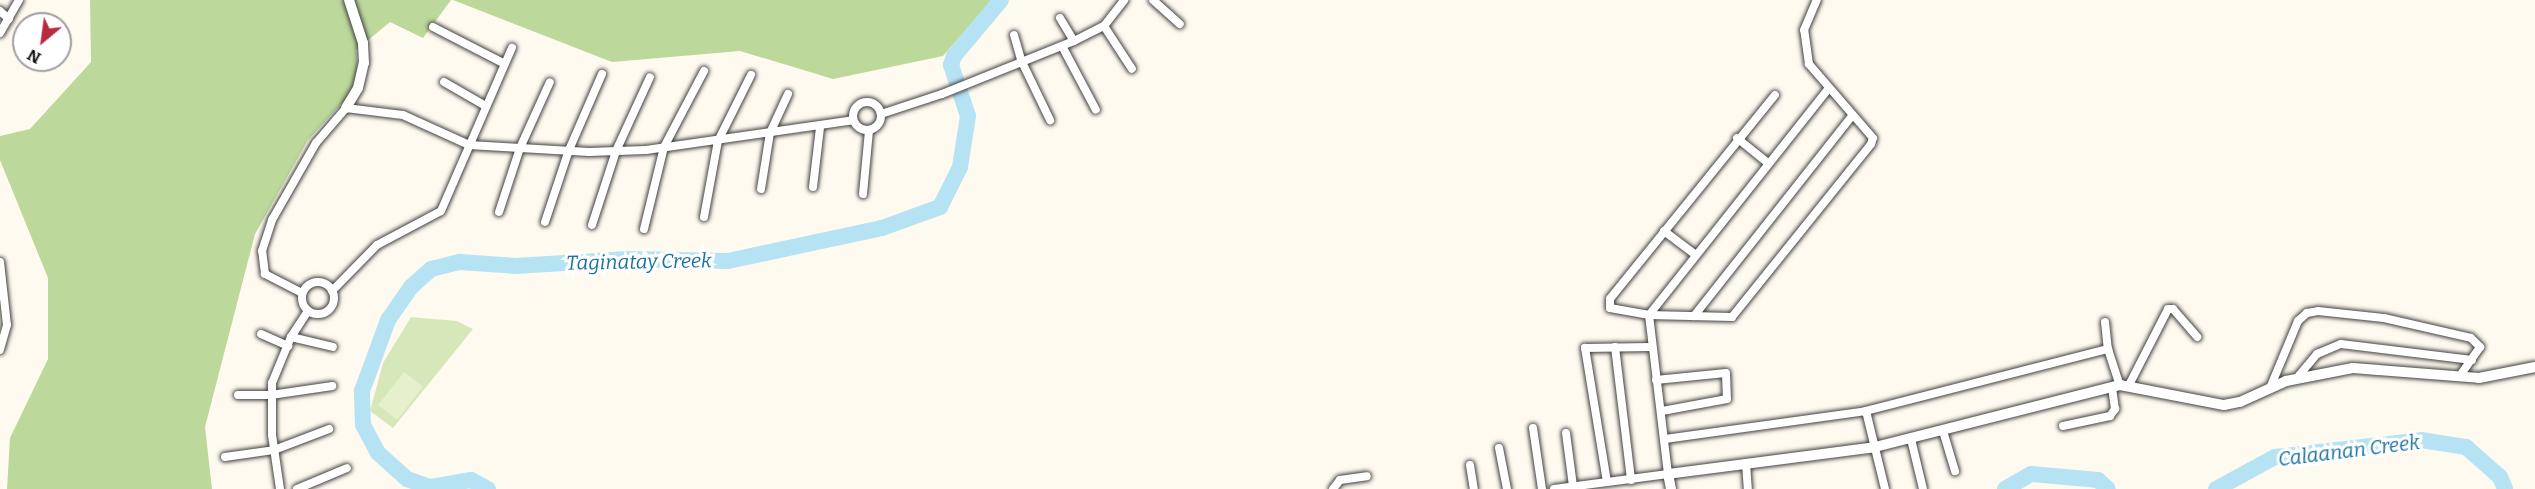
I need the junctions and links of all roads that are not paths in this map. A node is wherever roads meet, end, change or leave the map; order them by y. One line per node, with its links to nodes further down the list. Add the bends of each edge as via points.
1 (19, 0): 8 (street)
2 (349, 0): 30 (street, via 363,43 364,63 358,88)
3 (1124, 0): 10 (street)
4 (1153, 0): 9 (street)
5 (1816, 0): 26 (street, via 1804,30 1804,49 1809,64)
6 (0, 11): 8 (street)
7 (1060, 18): 14 (street)
8 (9, 19): 12 (street)
9 (1180, 24)
10 (1104, 26): 14 (street); 19 (street)
11 (433, 27): 18 (street)
12 (0, 33)
13 (1014, 35): 17 (street)
14 (1074, 41): 15 (street)
15 (1062, 46): 17 (street); 31 (street)
16 (512, 48): 18 (street)
17 (1021, 60): 32 (street, via 942,94); 35 (street)
18 (503, 63): 29 (street)
19 (1132, 69)
20 (704, 71): 42 (street)
21 (602, 74): 44 (street)
22 (751, 75): 40 (street)
23 (650, 77): 45 (street)
24 (444, 82): 29 (street)
25 (550, 82): 43 (street)
26 (1828, 89): 33 (street); 46 (street)
27 (788, 94): 38 (street)
28 (1775, 95): 39 (street)
29 (484, 105): 41 (street)
30 (346, 108): 41 (street, via 403,116); 59 (street, via 319,137 272,220 264,245 261,264 265,274)
31 (1096, 110)
32 (881, 114): 34 (street, via 876,106 864,102 853,111); 37 (street, via 880,123)
33 (1852, 117): 63 (street); 63 (street, via 1873,138 1864,153 1734,316)
34 (853, 120): 36 (street); 37 (street, via 857,127)
35 (1050, 120)
36 (820, 127): 38 (street); 47 (street)
37 (869, 130): 49 (street)
38 (770, 134): 40 (street); 48 (street)
39 (1737, 138): 46 (street); 55 (street)
40 (718, 141): 42 (street); 51 (street)
41 (469, 145): 43 (street); 58 (street, via 441,211 377,245)
42 (664, 147): 45 (street); 54 (street)
43 (520, 148): 44 (street); 50 (street)
44 (568, 150): 45 (street); 52 (street)
45 (616, 151): 53 (street)
46 (1767, 162): 56 (street)
47 (813, 187)
48 (761, 189)
49 (863, 194)
50 (499, 212)
51 (704, 217)
52 (544, 222)
53 (592, 225)
54 (644, 229)
55 (1664, 231): 56 (street); 62 (street, via 1608,303 1614,312)
56 (1695, 254): 62 (street)
57 (0, 262): 60 (street)
58 (332, 291): 59 (street, via 318,282 306,286); 61 (street, via 333,301 327,311)
59 (302, 293): 61 (street)
60 (2, 303): 72 (street, via 7,326)
61 (308, 311): 67 (street)
62 (1648, 315): 63 (street); 70 (street)
63 (1694, 316)
64 (2104, 322): 71 (street)
65 (261, 334): 67 (street)
66 (2197, 337): 79 (street, via 2173,309 2168,309)
67 (290, 342): 68 (street); 82 (street, via 276,372)
68 (333, 346)
69 (1615, 347): 70 (street); 102 (street); 103 (street, via 1588,345 1584,351)
70 (1651, 347): 77 (street)
71 (2108, 349): 79 (street); 84 (street)
72 (0, 350)
73 (2472, 360): 75 (street); 76 (street, via 2341,344 2317,354); 80 (street, via 2480,346 2471,338 2384,318 2318,311 2307,313 2298,321)
74 (2535, 367): 75 (street, via 2513,374)
75 (2460, 376): 76 (street, via 2352,368)
76 (2296, 379): 80 (street)
77 (1656, 380): 83 (street); 83 (street, via 1726,373 1727,399)
78 (332, 386): 82 (street)
79 (2120, 386): 80 (street, via 2224,405); 85 (street, via 2110,417); 88 (street)
80 (2270, 388)
81 (238, 395): 82 (street)
82 (271, 395): 94 (street)
83 (1662, 411): 90 (street)
84 (1866, 411): 90 (street); 92 (street)
85 (2063, 426)
86 (1533, 428): 110 (street)
87 (329, 429): 94 (street)
88 (1943, 431): 91 (street); 99 (street)
89 (1566, 433): 104 (street)
90 (1665, 439): 100 (street)
91 (1911, 439): 92 (street); 115 (street)
92 (1875, 447): 96 (street); 114 (street)
93 (1499, 448): 109 (street)
94 (274, 450): 95 (street); 105 (street)
95 (225, 457)
96 (1746, 463): 100 (street); 113 (street)
97 (1470, 465): 108 (street)
98 (347, 468): 106 (street)
99 (1955, 471)
100 (1668, 474): 102 (street); 112 (street)
101 (1366, 476): 107 (street, via 1340,480)
102 (1631, 480): 103 (street)
103 (1607, 482): 104 (street)
104 (1573, 486): 111 (street)
105 (280, 489)
106 (297, 489)
107 (1333, 489)
108 (1474, 489)
109 (1507, 489)
110 (1542, 489)
111 (1554, 489)
112 (1671, 489)
113 (1748, 489)
114 (1885, 489)
115 (1923, 489)

